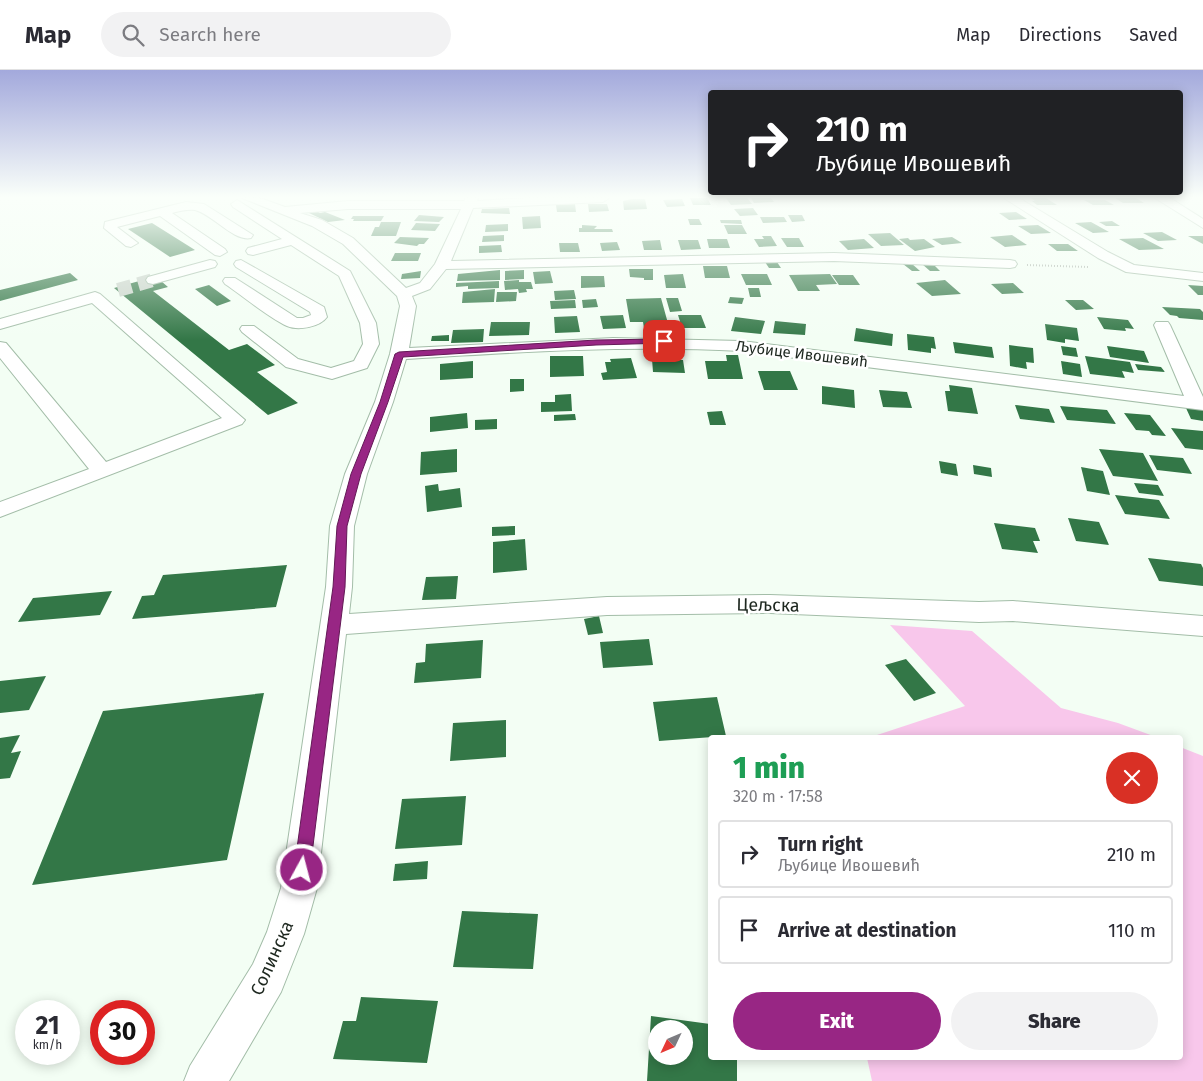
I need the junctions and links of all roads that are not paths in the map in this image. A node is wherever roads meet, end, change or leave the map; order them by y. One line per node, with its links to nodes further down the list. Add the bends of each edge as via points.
1 (210, 245): 9 (street)
2 (238, 245): 8 (street)
3 (267, 245): 8 (street)
4 (301, 245): 19 (street, via 345,274 368,323 371,344 361,364 332,374 292,363)
5 (352, 245): 16 (street)
6 (451, 245): 12 (street)
7 (1087, 245): 13 (street, via 1131,269)
8 (243, 250): 9 (street); 10 (street, via 227,266); 15 (street, via 318,310 319,317 306,323 293,323)
9 (220, 252): 10 (street, via 210,257)
10 (210, 264): 14 (street)
11 (1010, 264): 12 (street, via 834,257)
12 (442, 265): 16 (street, via 424,286)
13 (1203, 276)
14 (153, 280)
15 (230, 281)
16 (404, 294): 21 (street, Солинска, via 408,306)
17 (0, 324): 23 (street, via 103,295 235,420)
18 (1162, 325): 22 (street)
19 (248, 329)
20 (0, 347): 23 (street)
21 (399, 354): 22 (street, Љубице Ивошевић, via 596,343 701,343); 25 (street, Солинска, via 356,474 342,526)
22 (1199, 403)
23 (102, 471): 24 (street)
24 (0, 510)
25 (334, 625): 26 (street, Цељска, via 607,606 770,604 1013,611); 27 (street, Солинска, via 299,888 267,978)
26 (1203, 626)
27 (205, 1081)

